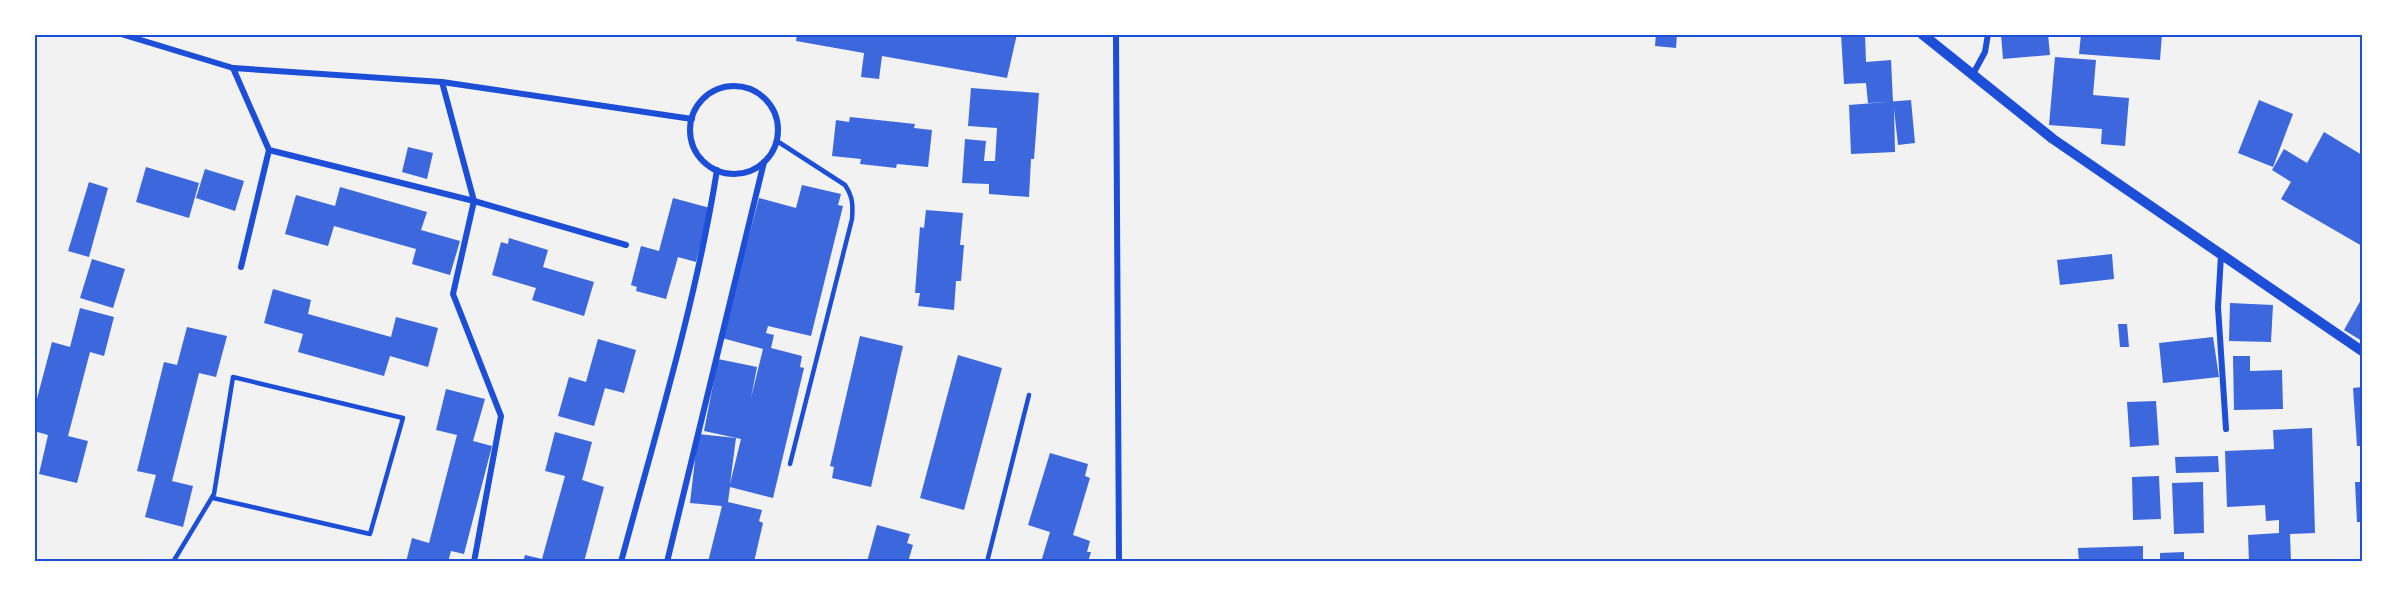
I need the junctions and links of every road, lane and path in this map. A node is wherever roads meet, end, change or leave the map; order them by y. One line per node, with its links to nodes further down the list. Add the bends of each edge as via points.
1 (122, 34): 5 (street)
2 (1116, 34): 27 (street)
3 (1922, 34): 6 (street)
4 (1988, 34): 6 (street, via 1985,52)
5 (233, 68): 7 (street); 10 (street)
6 (1973, 74): 15 (street, via 2054,139)
7 (442, 82): 8 (street); 13 (street)
8 (692, 118): 9 (street, via 704,97 715,90 726,86 751,89 762,95 773,110); 12 (street, via 693,144 698,154)
9 (777, 141): 11 (street); 20 (lane, via 845,185 853,206)
10 (269, 150): 13 (street); 16 (street)
11 (764, 162): 12 (street, via 742,173); 25 (street)
12 (717, 170): 24 (street, via 710,219 684,326)
13 (474, 201): 14 (street); 23 (street, via 453,294 501,416)
14 (626, 244)
15 (2221, 254): 17 (street); 19 (street, via 2218,307)
16 (241, 267)
17 (2362, 351)
18 (1029, 394): 26 (lane)
19 (2226, 429)
20 (790, 464)
21 (213, 498): 22 (lane, via 370,534 403,418 233,376 214,494)
22 (173, 561)
23 (474, 561)
24 (621, 561)
25 (667, 561)
26 (987, 561)
27 (1119, 561)

